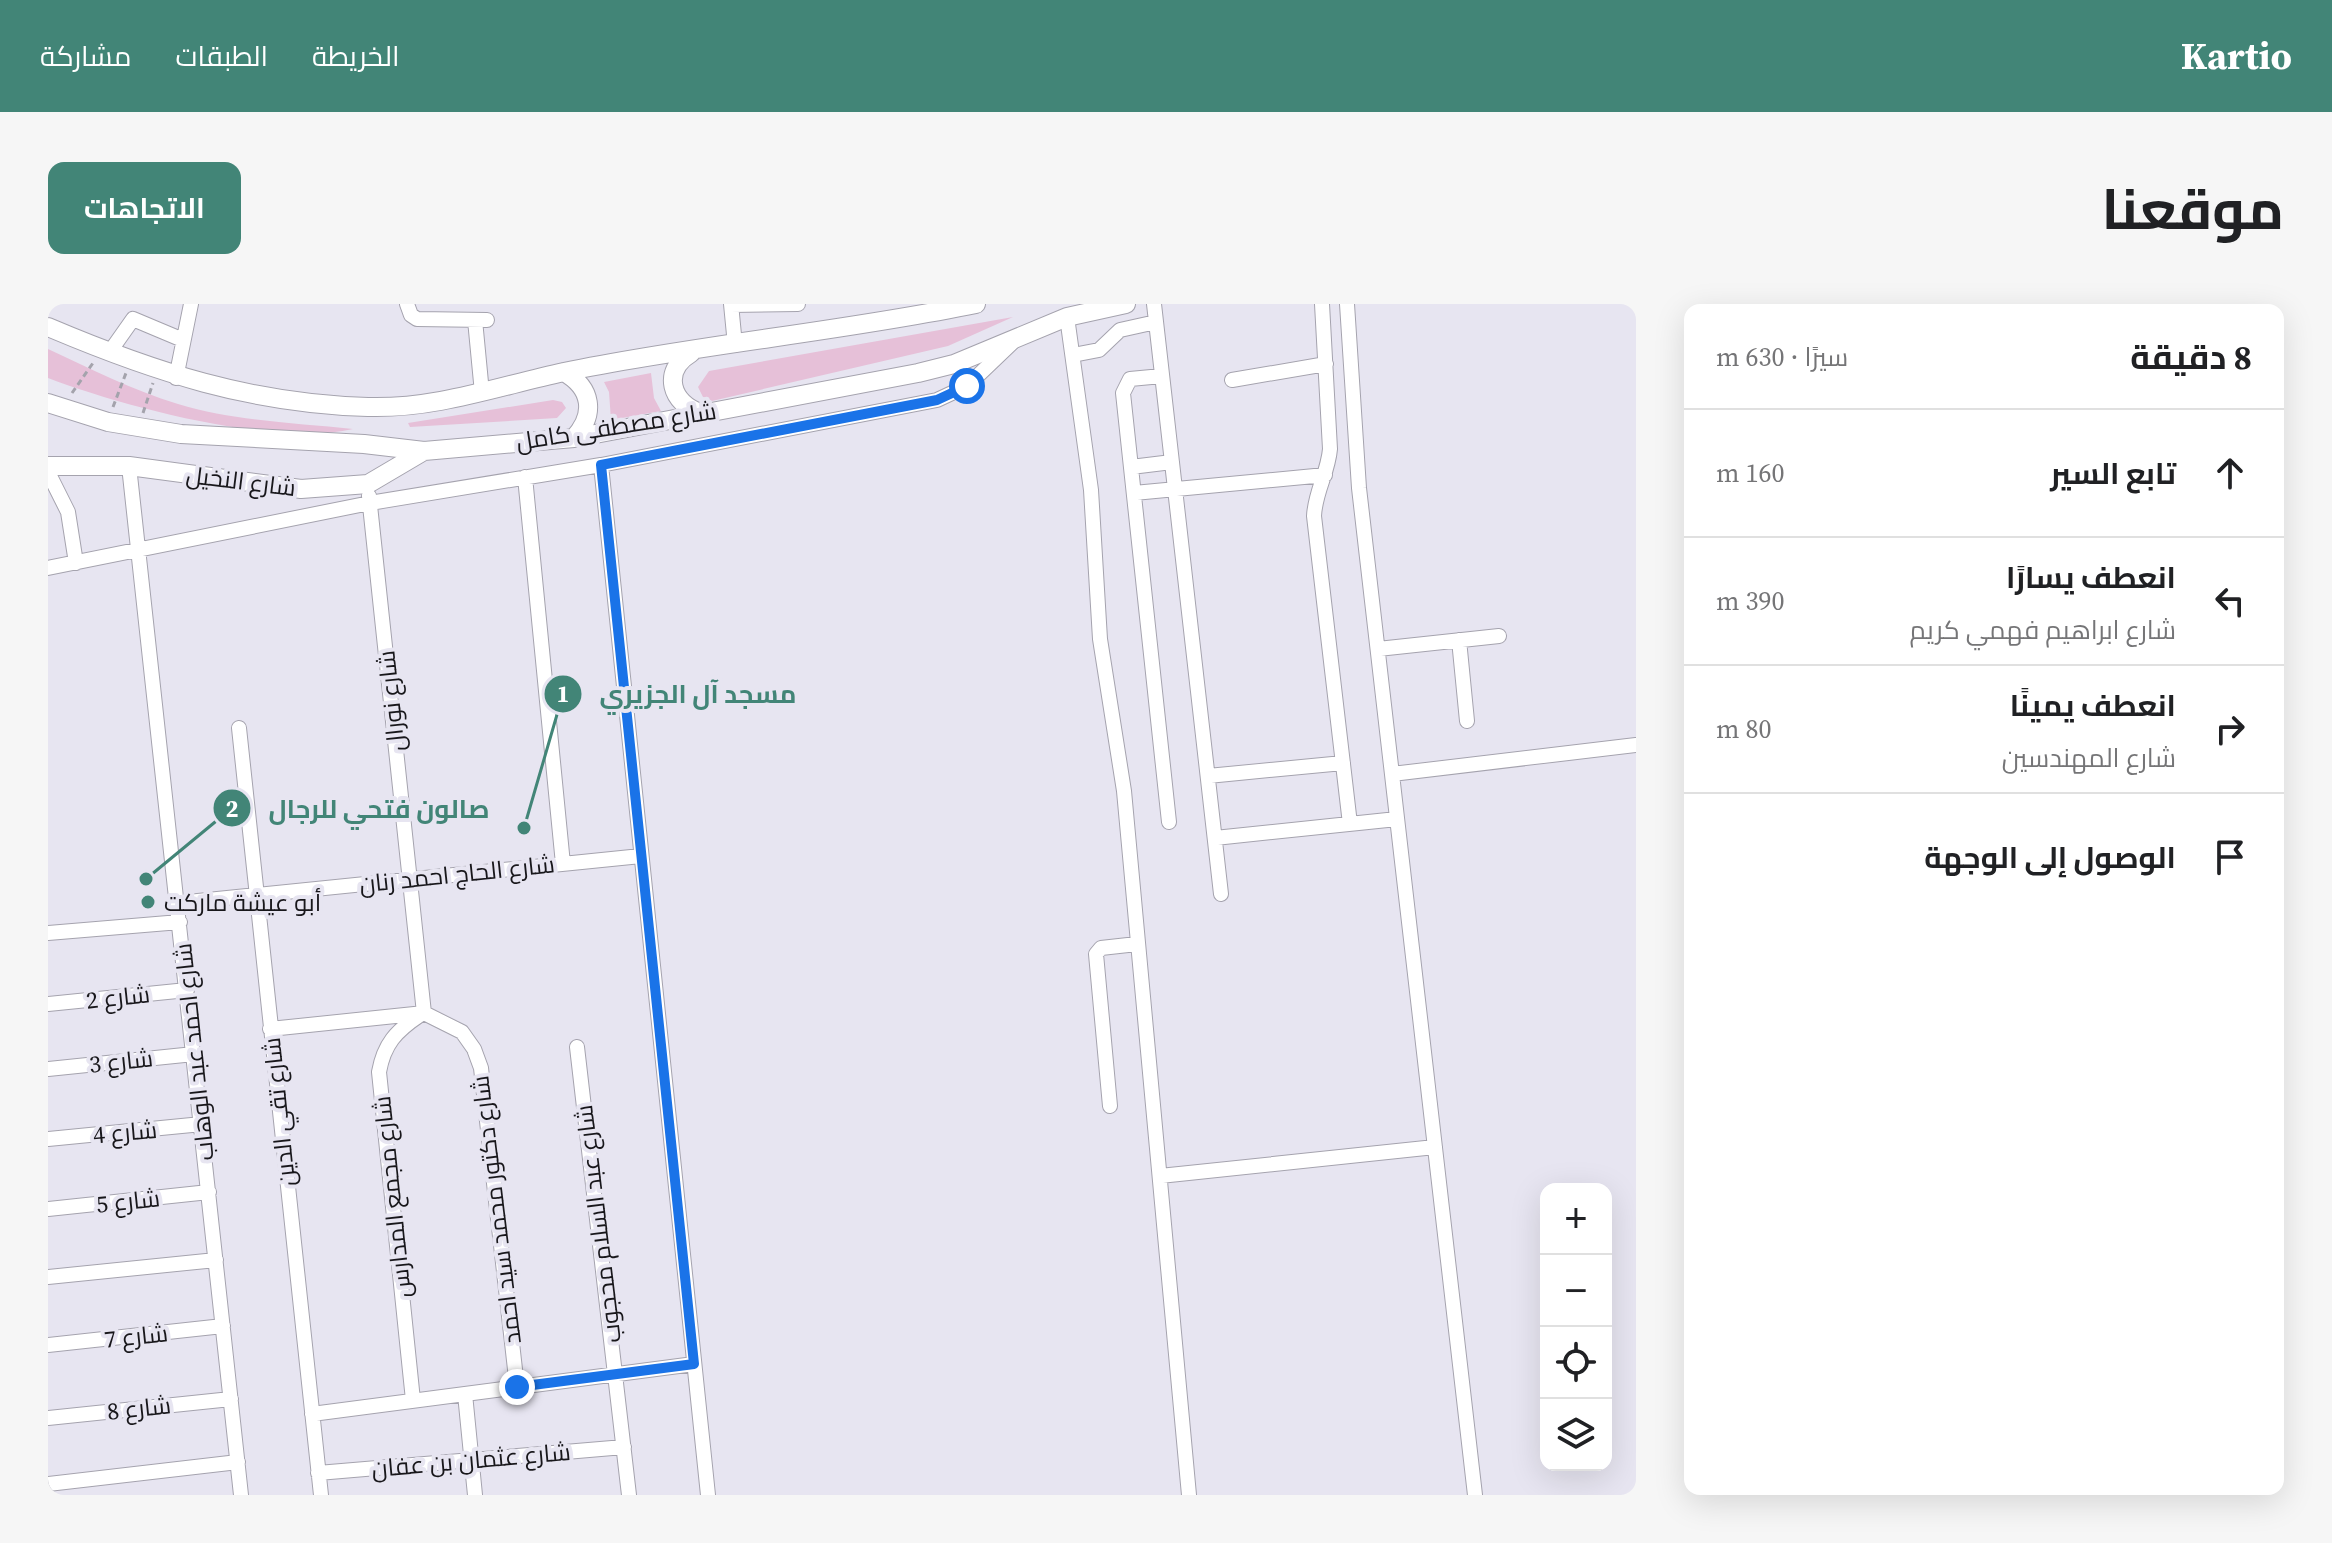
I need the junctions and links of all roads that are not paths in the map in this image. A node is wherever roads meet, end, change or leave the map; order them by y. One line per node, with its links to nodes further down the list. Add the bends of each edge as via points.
1 (191, 304): 14 (street)
2 (407, 304): 24 (street, via 417,319 481,320)
3 (731, 304): 4 (street); 15 (street)
4 (798, 304)
5 (976, 304): 15 (main road)
6 (1126, 304): 10 (main road, شارع مصطفى كامل)
7 (1154, 304): 11 (street)
8 (1322, 304): 19 (street)
9 (1347, 304): 45 (street, via 1359,488)
10 (1067, 317): 13 (main road, شارع مصطفى كامل); 18 (street)
11 (1156, 322): 18 (street, via 1120,330 1099,350); 21 (street)
12 (48, 327): 16 (main road)
13 (1018, 337): 26 (main road, شارع مصطفى كامل, via 918,373); 30 (street, via 967,386 937,400)
14 (183, 340): 16 (street, via 133,319); 22 (street)
15 (735, 345): 17 (main road)
16 (106, 352): 22 (main road)
17 (693, 352): 20 (main road); 26 (main road, via 673,371 672,385 676,399)
18 (1073, 355): 64 (street)
19 (1326, 364): 23 (street); 34 (street, via 1330,449)
20 (564, 372): 24 (main road); 27 (main road, via 576,379 589,402 589,416)
21 (1162, 376): 29 (street); 32 (street, via 1130,379 1123,387)
22 (176, 378): 24 (main road, via 263,397 370,407)
23 (1232, 380)
24 (482, 393)
25 (54, 405): 28 (main road, شارع مصطفى كامل, via 138,428)
26 (701, 413): 27 (main road, شارع مصطفى كامل)
27 (574, 438): 28 (main road, شارع مصطفى كامل)
28 (424, 451): 36 (main road, شارع النخيل)
29 (1172, 462): 32 (street); 37 (street)
30 (601, 465): 35 (street); 56 (street)
31 (129, 466): 33 (main road, شارع النخيل); 36 (main road, شارع النخيل, via 301,489); 40 (street, شارع احمد عبد الوهاب)
32 (1131, 467): 38 (street)
33 (48, 469): 41 (street, via 68,512)
34 (1325, 475): 37 (street); 49 (street, via 1314,516)
35 (525, 477): 39 (street); 57 (street)
36 (368, 484): 39 (street, شارع نورال)
37 (1175, 490): 38 (street); 51 (street)
38 (1134, 493): 53 (street)
39 (370, 503): 40 (street); 58 (street, شارع نورال)
40 (140, 551): 41 (street); 61 (street, شارع احمد عبد الوهاب)
41 (76, 563): 42 (street)
42 (48, 568)
43 (1499, 636): 44 (street)
44 (1459, 640): 45 (street); 46 (street)
45 (1378, 649): 50 (street)
46 (1467, 721)
47 (239, 728): 60 (street, شارع تقي الدين)
48 (1636, 745): 50 (street)
49 (1343, 763): 51 (street); 54 (street)
50 (1392, 774): 52 (street)
51 (1208, 776): 55 (street)
52 (1397, 819): 54 (street); 75 (street)
53 (1169, 822)
54 (1350, 824): 55 (street)
55 (1215, 838): 59 (street)
56 (641, 856): 57 (street, شارع الحاج احمد رنان); 83 (street)
57 (563, 864): 58 (street, شارع الحاج احمد رنان)
58 (410, 879): 60 (street, شارع الحاج احمد رنان); 67 (street, شارع نورال)
59 (1221, 894)
60 (255, 895): 61 (street, شارع الحاج احمد رنان); 68 (street, شارع تقي الدين)
61 (178, 903): 62 (street, شارع احمد عبد الوهاب)
62 (180, 922): 63 (street); 65 (street, شارع احمد عبد الوهاب)
63 (48, 933)
64 (1137, 944): 72 (street, via 1101,948 1096,954); 76 (street)
65 (187, 990): 66 (street, شارع 2); 70 (street, شارع احمد عبد الوهاب)
66 (48, 1004)
67 (424, 1013): 68 (street); 85 (street, شارع دكتور محمد سيد احمد, via 462,1032 481,1068); 88 (street, شارع مجمع المدارس, via 392,1037 379,1072)
68 (270, 1029): 89 (street, شارع تقي الدين)
69 (577, 1047): 84 (street, شارع عبد السلام محجوب)
70 (194, 1054): 71 (street, شارع 3); 73 (street, شارع احمد عبد الوهاب)
71 (48, 1069)
72 (1110, 1106)
73 (202, 1124): 74 (street, شارع 4); 77 (street, شارع احمد عبد الوهاب)
74 (48, 1139)
75 (1435, 1147): 76 (street); 102 (street)
76 (1160, 1176): 101 (street)
77 (209, 1192): 78 (street, شارع 5); 79 (street, شارع احمد عبد الوهاب)
78 (48, 1209)
79 (216, 1260): 80 (street); 81 (street, شارع احمد عبد الوهاب)
80 (48, 1277)
81 (223, 1326): 82 (street, شارع 7); 87 (street, شارع احمد عبد الوهاب)
82 (48, 1345)
83 (694, 1364): 84 (street); 100 (street)
84 (615, 1374): 85 (street); 91 (street, شارع عبد السلام محجوب)
85 (517, 1387): 86 (street)
86 (465, 1394): 88 (street); 92 (street)
87 (231, 1399): 90 (street, شارع 8); 93 (street, شارع احمد عبد الوهاب)
88 (413, 1400): 89 (street)
89 (312, 1414): 94 (street, شارع تقي الدين)
90 (48, 1418)
91 (624, 1447): 92 (street, شارع عثمان بن عفان); 99 (street, شارع عبد السلام محجوب)
92 (472, 1460): 94 (street, شارع عثمان بن عفان); 98 (street)
93 (238, 1462): 95 (street); 96 (street, شارع احمد عبد الوهاب)
94 (318, 1473): 97 (street, شارع تقي الدين)
95 (48, 1484)
96 (241, 1495)
97 (321, 1495)
98 (475, 1495)
99 (629, 1495)
100 (708, 1495)
101 (1189, 1495)
102 (1475, 1495)

